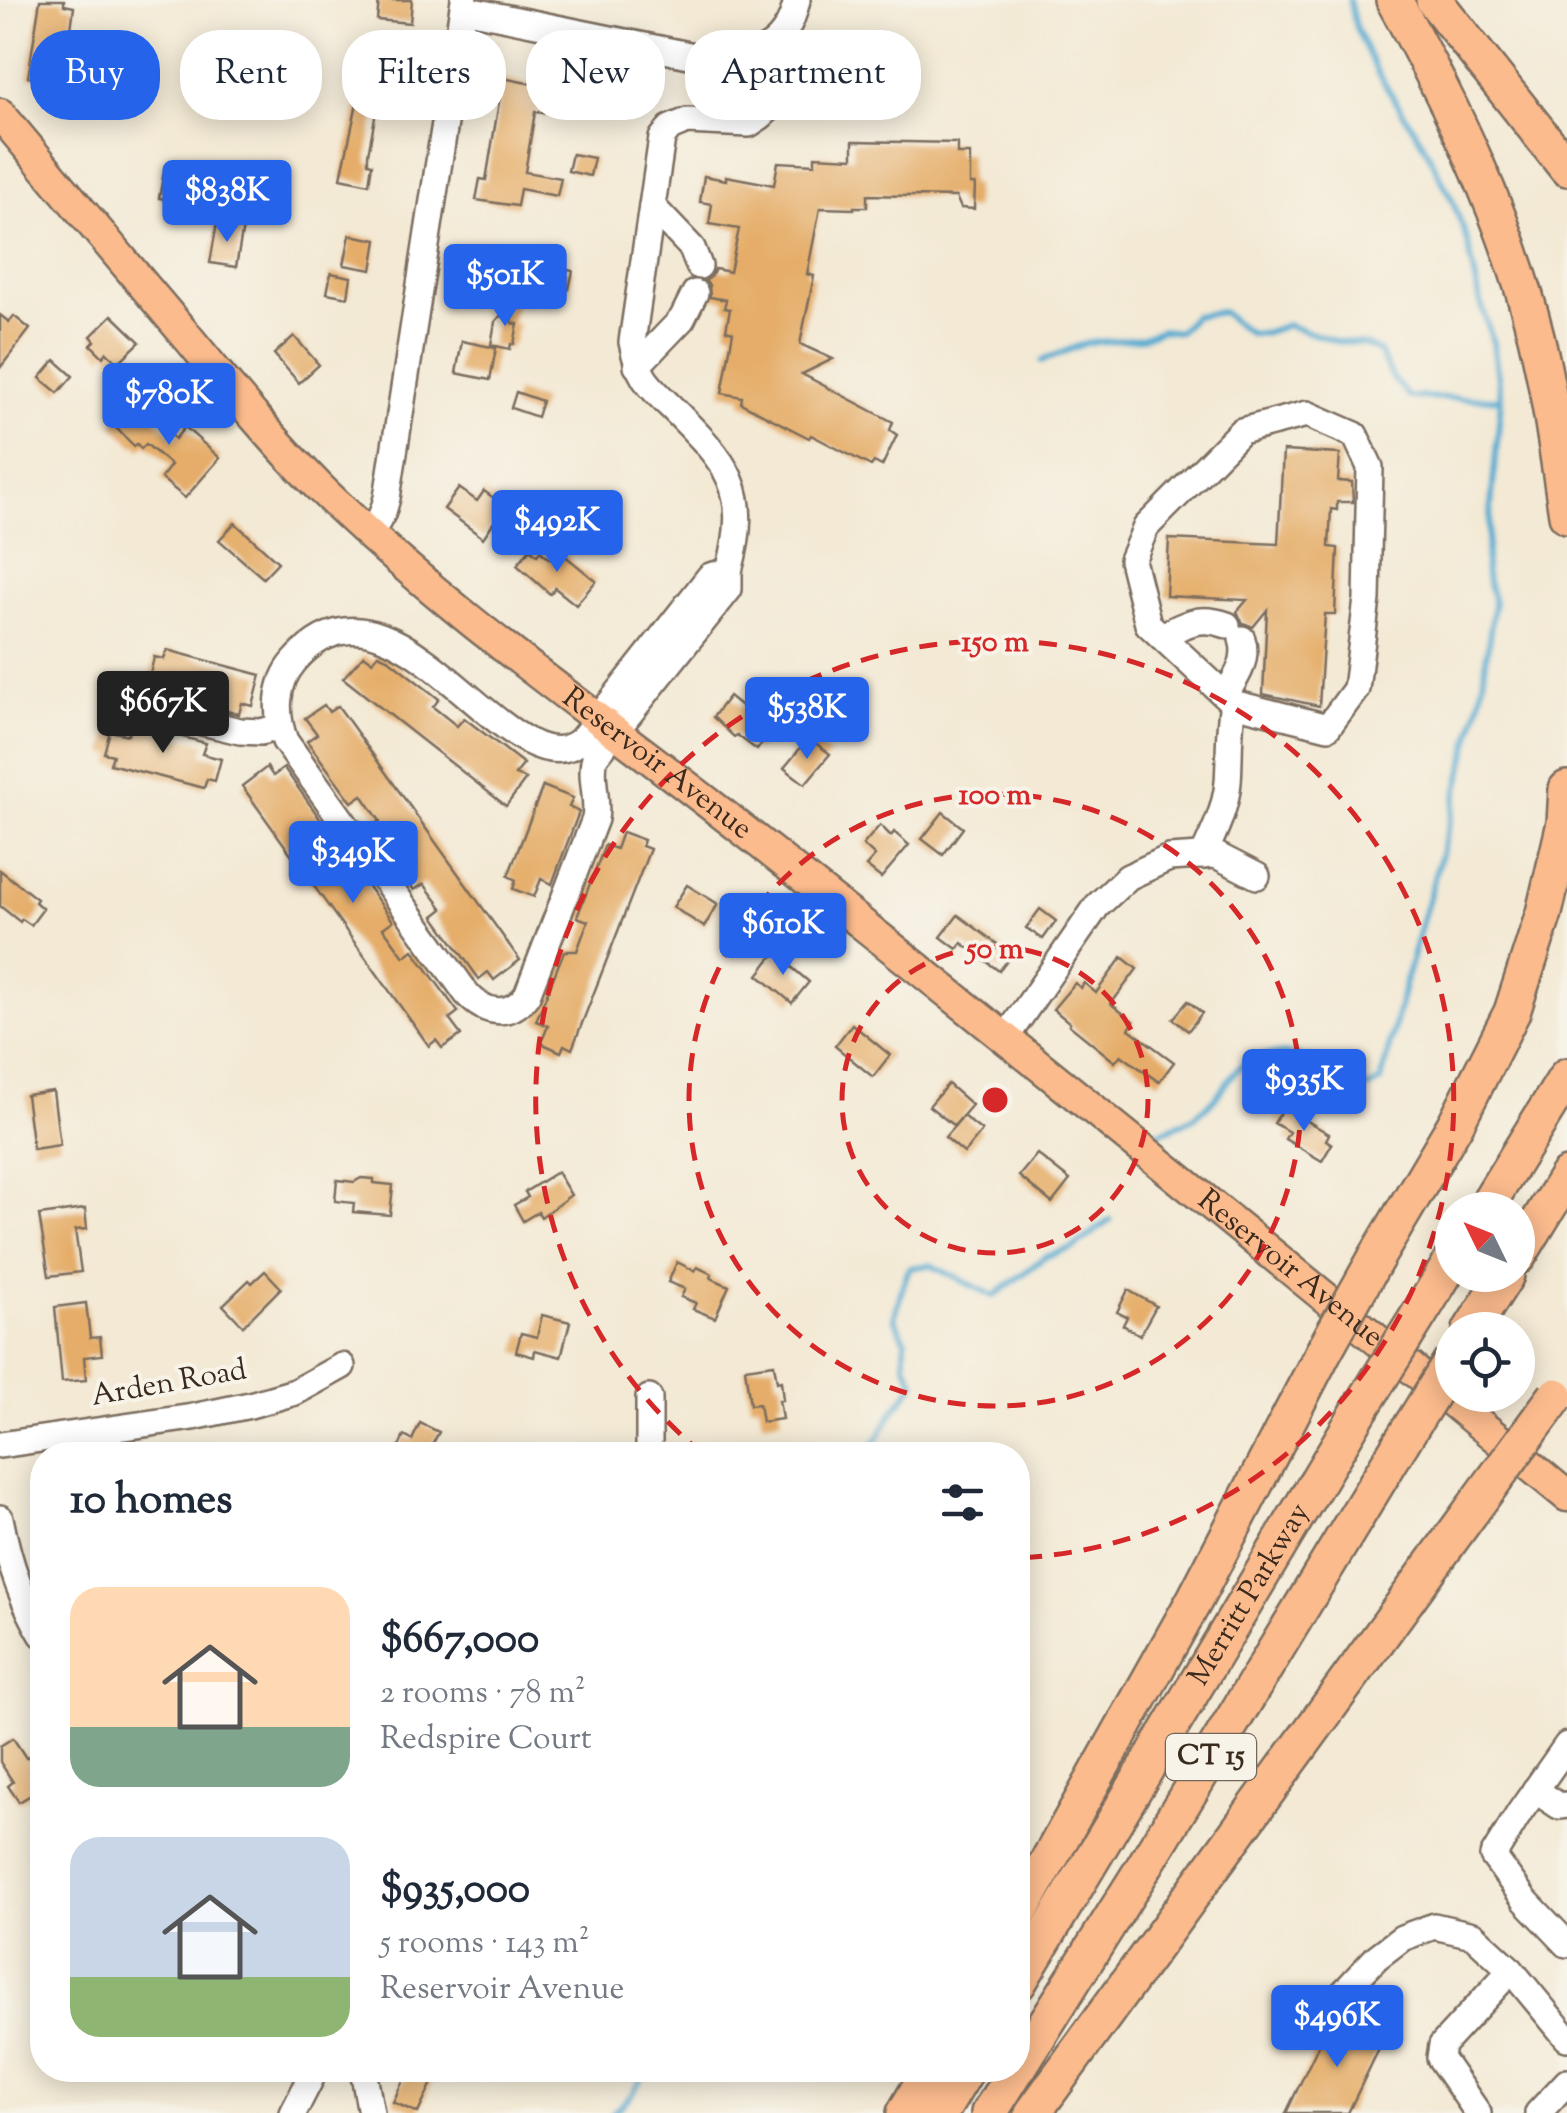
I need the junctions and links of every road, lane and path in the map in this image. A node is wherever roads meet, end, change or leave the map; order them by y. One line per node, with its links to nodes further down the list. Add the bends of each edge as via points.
1 (797, 0): 4 (street, via 788,28 772,46 723,59)
2 (1394, 0): 12 (highway, via 1460,128 1508,244 1536,336)
3 (1434, 0): 7 (highway)
4 (464, 4): 13 (street, via 387,498)
5 (0, 114): 13 (main road, Reservoir Avenue, via 237,396)
6 (755, 120): 8 (street, via 687,121 670,128 662,138)
7 (1567, 168)
8 (652, 206): 9 (street); 11 (street, via 632,342)
9 (700, 266)
10 (695, 294): 11 (street, via 682,319)
11 (637, 366): 17 (street, via 725,469 736,496 737,542 729,590)
12 (1567, 516)
13 (370, 535): 17 (main road, Reservoir Avenue)
14 (1161, 636): 15 (street); 15 (street, via 1211,619 1234,632 1246,651); 15 (street, via 1148,624 1132,560 1146,527 1241,431 1306,414 1354,435 1370,466 1367,599 1356,689 1328,727)
15 (1229, 699): 20 (street, via 1228,785)
16 (126, 704): 18 (street, via 240,731)
17 (606, 725): 18 (street, via 558,751 538,747 403,648 353,629 318,642 292,664 281,682); 18 (street, via 593,762 597,814 534,980 522,1003 496,1012 467,994); 22 (main road, Reservoir Avenue)
18 (280, 727)
19 (1566, 807): 40 (highway, bridge, via 1544,913 1512,1012)
20 (1203, 856): 21 (street, via 1216,855); 22 (street, via 1169,858 1128,877 1096,906)
21 (1257, 876)
22 (1004, 1039): 34 (main road, Reservoir Avenue)
23 (1567, 1076): 25 (highway)
24 (1567, 1176): 26 (highway)
25 (1495, 1192)
26 (1535, 1228)
27 (1435, 1288): 42 (highway, Merritt Parkway / CT 15, bridge)
28 (342, 1366): 33 (street, Arden Road, via 296,1392 250,1405)
29 (1435, 1388): 46 (highway, Merritt Parkway / CT 15, bridge)
30 (1561, 1390): 58 (highway, bridge)
31 (649, 1398): 32 (street)
32 (649, 1442)
33 (0, 1445)
34 (1567, 1496)
35 (0, 1518): 36 (street)
36 (30, 1614)
37 (1567, 1745): 38 (street)
38 (1534, 1790): 39 (street); 41 (street, via 1494,1856)
39 (1567, 1805)
40 (1030, 1894)
41 (1567, 1944)
42 (1030, 1963)
43 (1511, 1970): 44 (street, via 1474,1936 1434,1926 1377,1957); 45 (street); 59 (street, via 1442,2045 1440,2058)
44 (1312, 2026)
45 (1567, 2038)
46 (1030, 2048)
47 (308, 2082): 53 (street)
48 (366, 2082): 54 (street)
49 (923, 2082): 55 (highway)
50 (959, 2082): 56 (highway)
51 (1009, 2082): 57 (highway, Merritt Parkway / CT 15)
52 (1567, 2082): 60 (street)
53 (292, 2113)
54 (371, 2113)
55 (905, 2113)
56 (940, 2113)
57 (989, 2113)
58 (1033, 2113)
59 (1478, 2113)
60 (1538, 2113)

